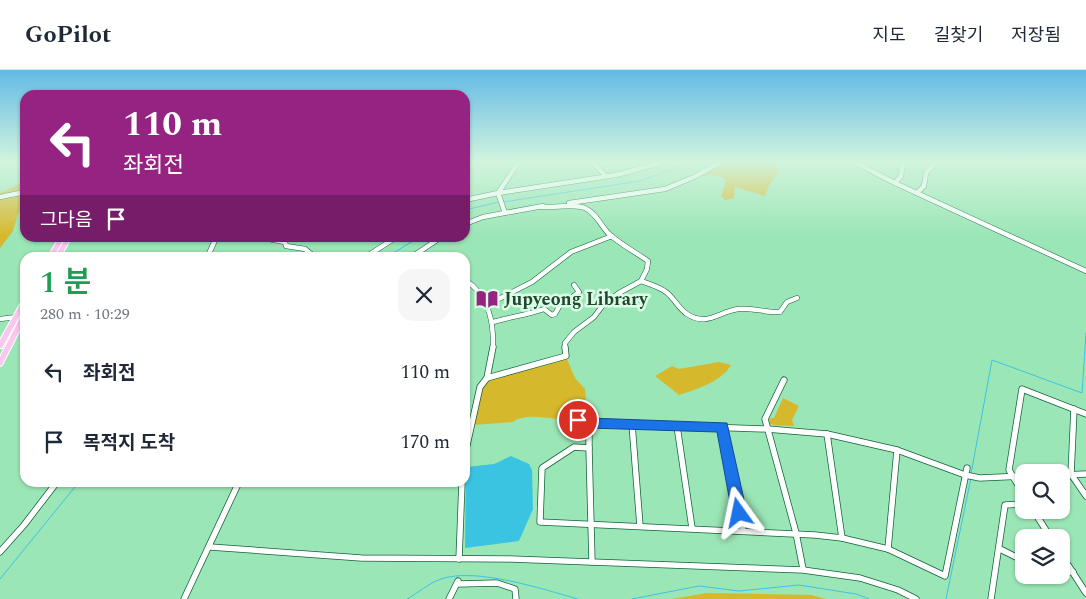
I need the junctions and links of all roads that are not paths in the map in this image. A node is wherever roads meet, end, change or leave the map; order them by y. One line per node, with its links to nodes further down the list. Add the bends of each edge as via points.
1 (504, 187): 8 (street)
2 (542, 187): 8 (street)
3 (671, 187): 11 (street)
4 (903, 187): 7 (street)
5 (923, 187): 7 (street)
6 (20, 193): 9 (street)
7 (917, 193): 22 (street)
8 (499, 194): 10 (street); 12 (street)
9 (0, 197)
10 (470, 199)
11 (542, 207): 12 (street); 14 (street, via 569,205 584,208)
12 (505, 213): 13 (street)
13 (470, 222)
14 (612, 236): 23 (street, via 648,262); 28 (street, via 572,252 532,282)
15 (284, 242): 19 (street, via 286,246)
16 (387, 242): 18 (street)
17 (434, 242): 21 (street)
18 (384, 244): 20 (street)
19 (309, 252)
20 (373, 252)
21 (419, 252)
22 (1086, 272)
23 (642, 281): 26 (street, via 664,291 687,314 709,320 724,312 740,309 780,312 787,302); 38 (street, via 610,299 594,317 577,329 565,344 566,356)
24 (470, 283): 28 (street)
25 (574, 285): 27 (street, via 579,292)
26 (797, 298)
27 (567, 300)
28 (487, 305): 34 (street)
29 (560, 305): 34 (street, via 552,315 544,309)
30 (20, 308): 32 (main road)
31 (20, 317): 32 (street)
32 (14, 318): 33 (street); 36 (main road)
33 (0, 319)
34 (493, 322): 38 (street, via 493,353)
35 (20, 325): 37 (main road)
36 (0, 346)
37 (0, 363)
38 (487, 378): 48 (street, via 480,387)
39 (784, 380): 47 (street, via 765,419)
40 (1074, 409): 41 (street); 53 (street); 55 (street, via 1022,389 1010,470)
41 (1086, 414)
42 (578, 420): 43 (street)
43 (589, 423): 44 (street); 50 (street)
44 (632, 424): 45 (street); 63 (street)
45 (677, 426): 46 (street); 64 (street)
46 (722, 427): 47 (street); 65 (street)
47 (767, 429): 49 (street); 66 (street)
48 (470, 432)
49 (827, 434): 51 (street); 67 (street)
50 (589, 448): 62 (street); 62 (street, via 574,448 542,468 540,522)
51 (897, 450): 52 (street); 69 (street)
52 (966, 471): 55 (street, via 980,478); 69 (street, via 945,576)
53 (1071, 474): 54 (street); 60 (street)
54 (1086, 474)
55 (1013, 476): 56 (street)
56 (1015, 479)
57 (53, 487): 71 (street)
58 (238, 487): 68 (street)
59 (462, 487): 73 (street)
60 (1086, 496)
61 (1015, 504): 70 (street, via 1005,505)
62 (592, 524): 63 (street); 74 (street)
63 (640, 526): 64 (street)
64 (692, 528): 65 (street)
65 (743, 530): 66 (street)
66 (796, 534): 67 (street); 76 (street)
67 (842, 538): 69 (street)
68 (210, 547): 73 (street, via 361,558); 80 (street)
69 (888, 549)
70 (1000, 549): 72 (street); 84 (street)
71 (0, 552)
72 (1015, 556)
73 (459, 559): 74 (street)
74 (592, 562): 76 (street)
75 (1070, 568): 78 (street)
76 (803, 569): 83 (street, via 874,581)
77 (1070, 572): 78 (street)
78 (1073, 572): 79 (street)
79 (1086, 593)
80 (184, 599)
81 (449, 599): 82 (street, via 458,582 510,585 515,589)
82 (516, 599)
83 (916, 599)
84 (991, 599)

